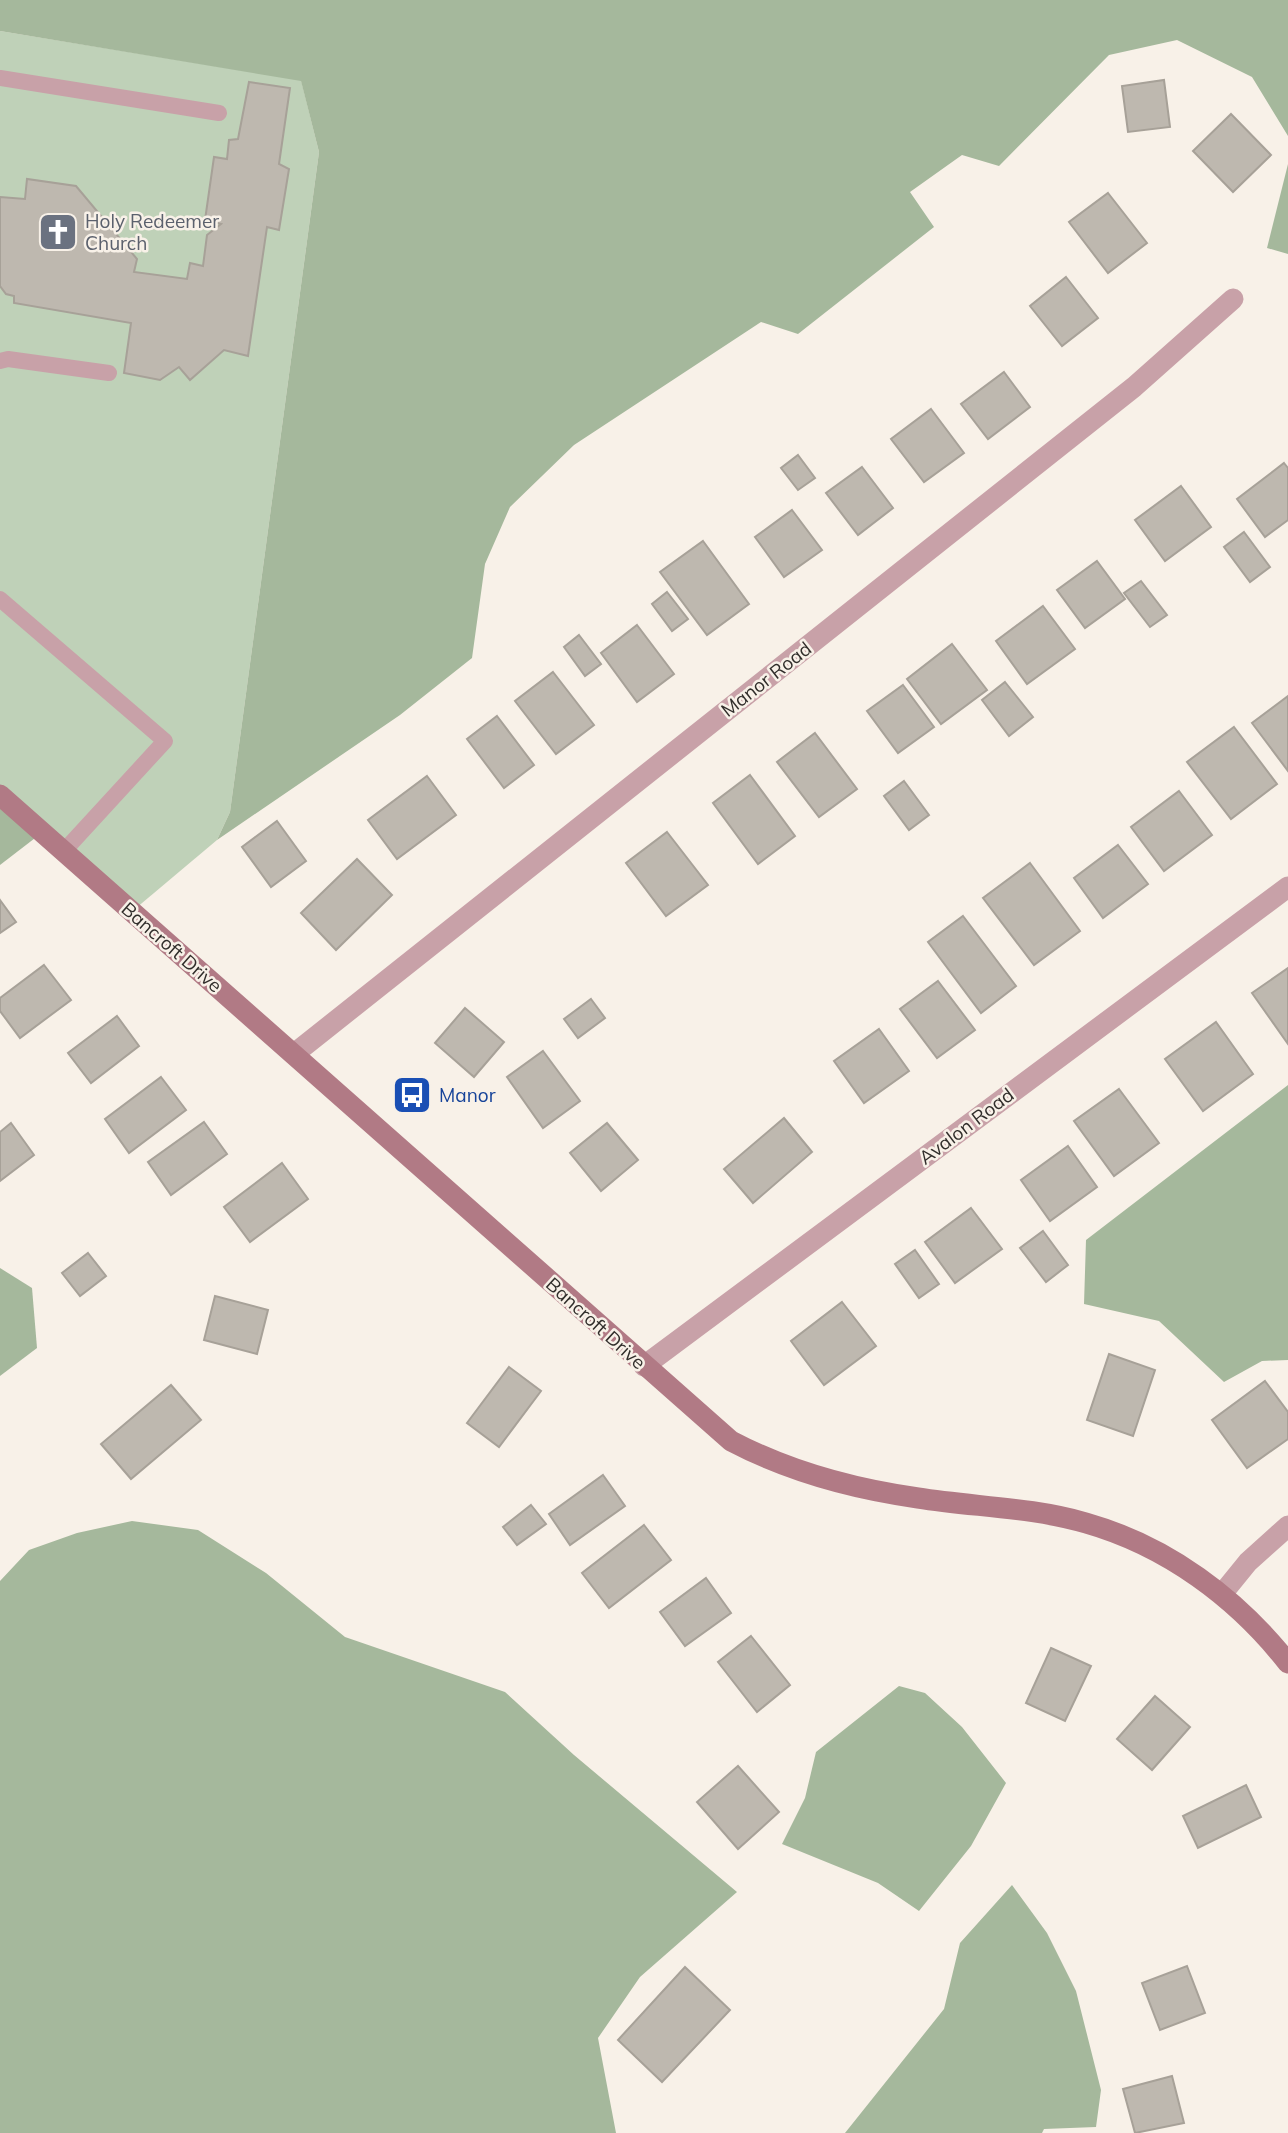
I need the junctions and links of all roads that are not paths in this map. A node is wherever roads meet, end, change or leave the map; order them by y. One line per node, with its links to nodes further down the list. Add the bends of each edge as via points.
1 (0, 78): 2 (lane)
2 (219, 113)
3 (1233, 299): 10 (street, Manor Road, via 1134,387)
4 (0, 361): 5 (lane)
5 (109, 373)
6 (0, 599): 8 (lane, via 165,741)
7 (0, 795): 8 (main road, Bancroft Drive)
8 (64, 851): 10 (main road, Bancroft Drive)
9 (1288, 887): 11 (street, Avalon Road)
10 (294, 1054): 11 (main road, Bancroft Drive)
11 (644, 1366): 13 (main road, Bancroft Drive, via 731,1440 766,1460 866,1488 1087,1523 1176,1563)
12 (1288, 1526): 13 (street, via 1248,1562)
13 (1222, 1594): 14 (main road, Bancroft Drive, via 1262,1630)
14 (1288, 1663)

